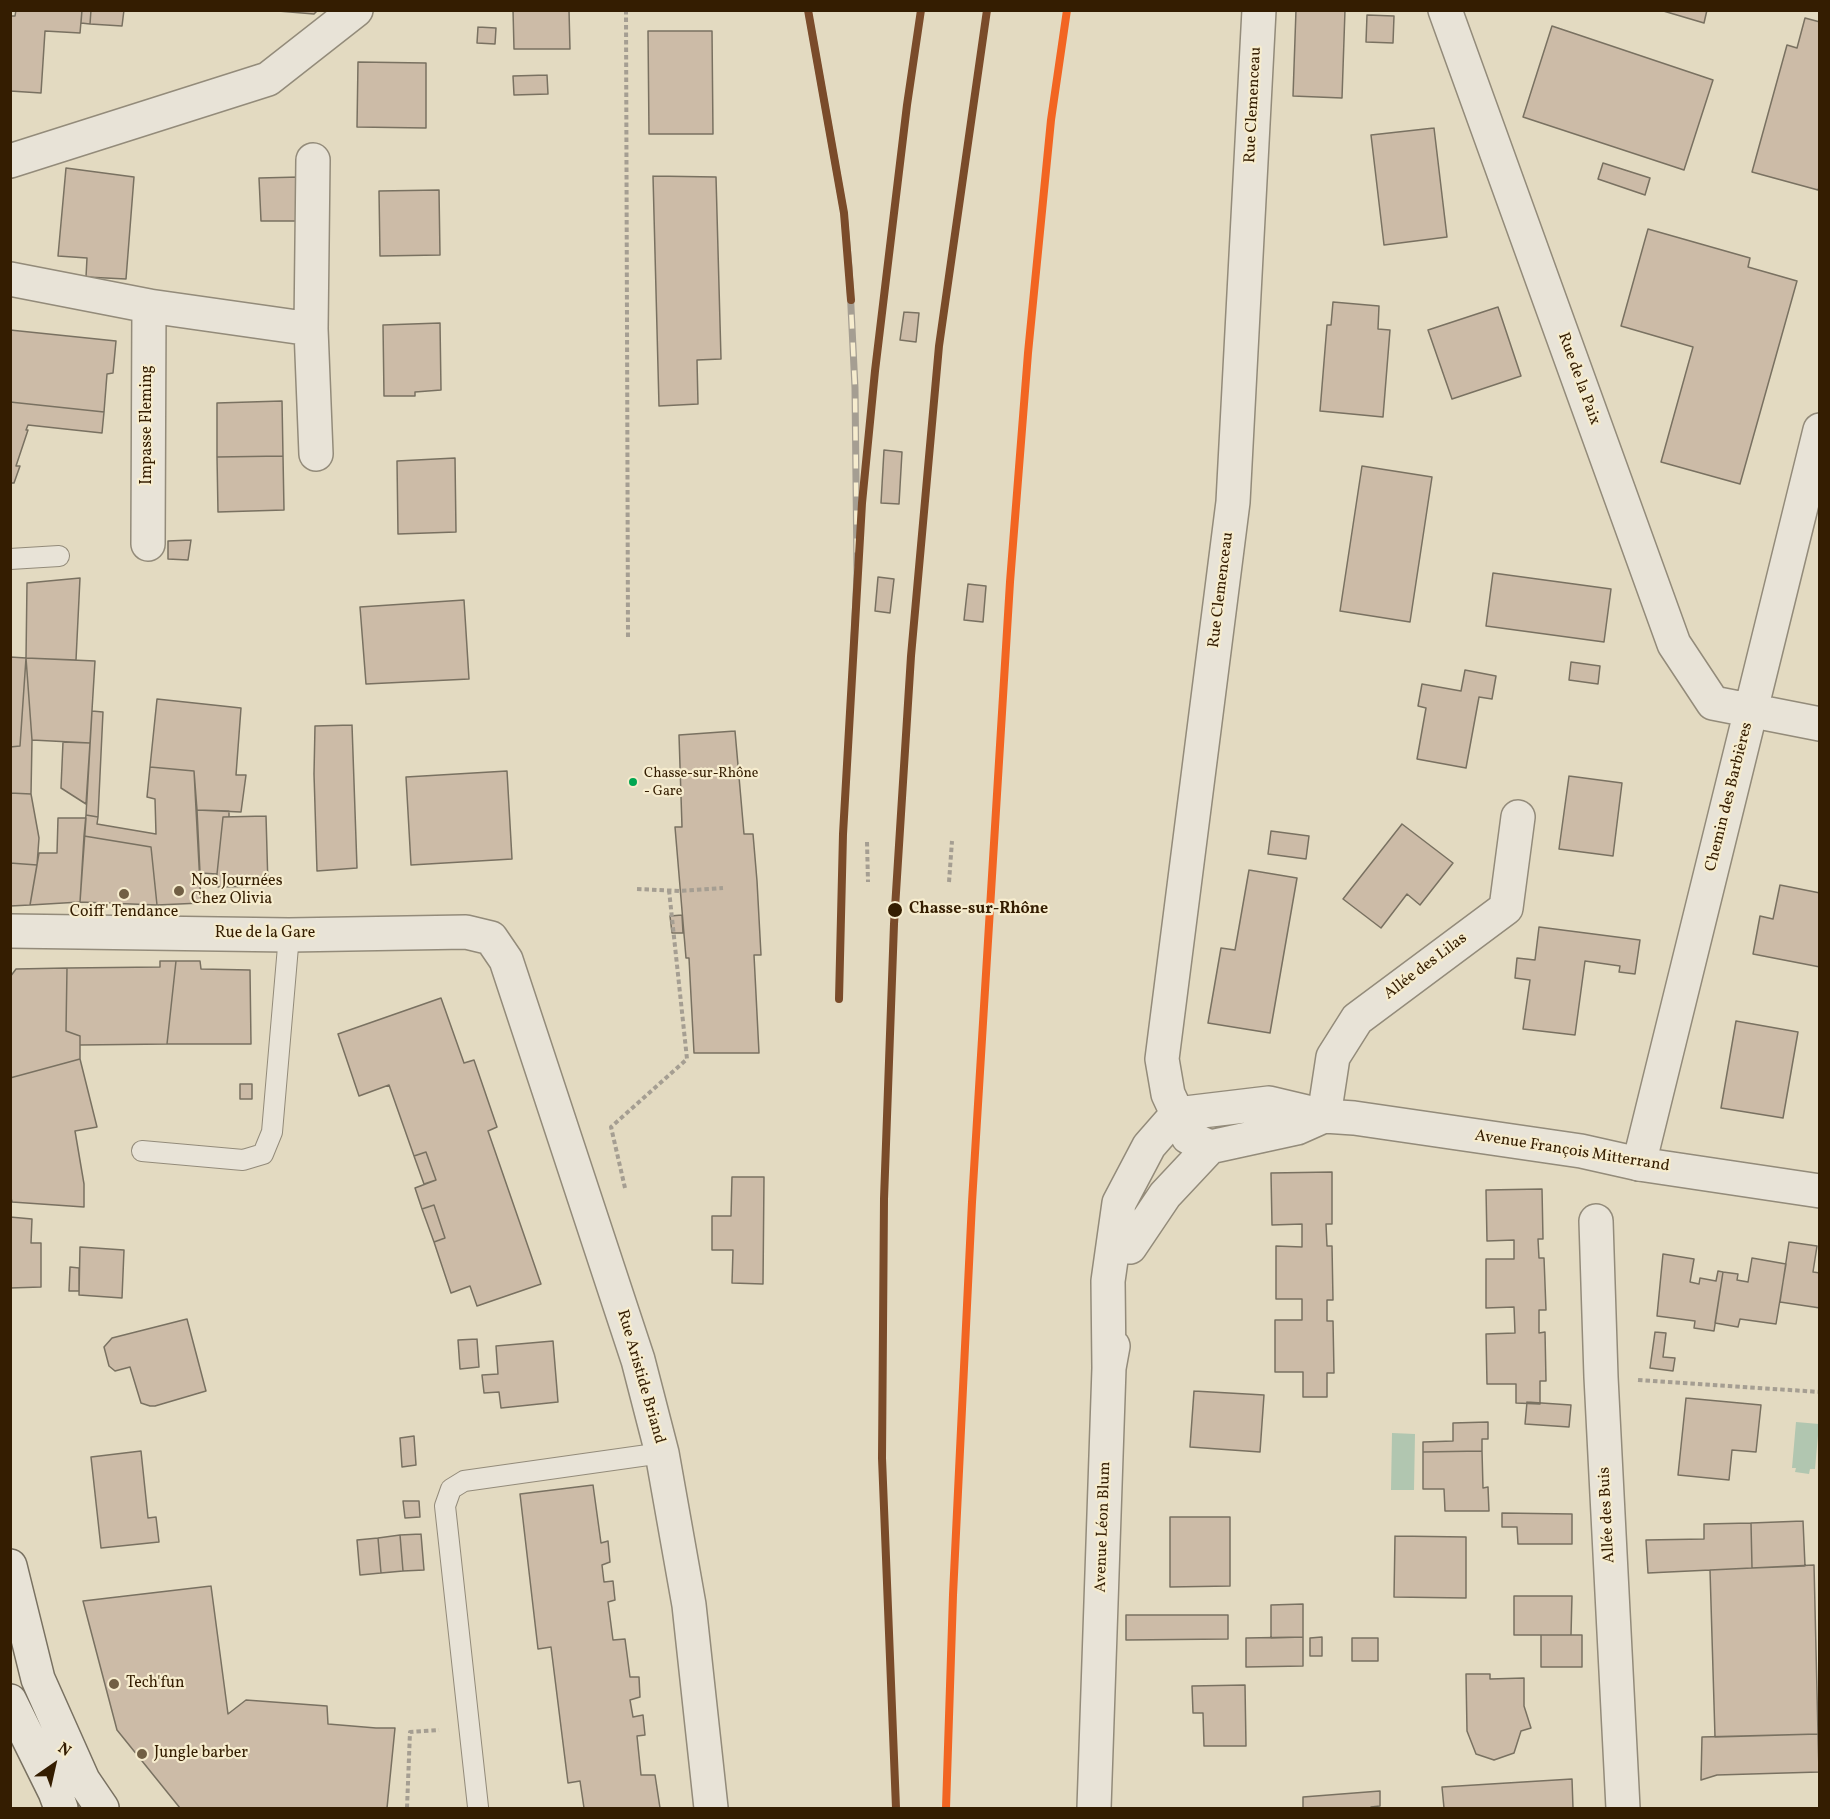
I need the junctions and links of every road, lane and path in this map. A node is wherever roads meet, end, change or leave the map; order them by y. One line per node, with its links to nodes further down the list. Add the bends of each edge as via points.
1 (356, 10): 6 (street, via 268,79)
2 (626, 10): 15 (path)
3 (1259, 10): 30 (street, Rue Clemenceau, via 1233,502 1162,1059 1168,1094)
4 (1445, 10): 16 (street, Rue de la Paix, via 1674,644 1713,703)
5 (313, 160): 9 (street)
6 (10, 161)
7 (10, 279): 8 (street)
8 (149, 306): 9 (street); 12 (street, Impasse Fleming)
9 (311, 329): 11 (street)
10 (1820, 430): 16 (street, Chemin des Barbières)
11 (316, 454)
12 (148, 544)
13 (59, 556): 14 (lane)
14 (10, 559)
15 (628, 639)
16 (1751, 711): 17 (street, Rue de la Paix); 32 (street, Chemin des Barbières)
17 (1820, 724)
18 (1518, 817): 29 (street, Allée des Lilas, via 1506,908 1357,1019 1333,1057)
19 (952, 841): 22 (path)
20 (867, 842): 21 (path)
21 (868, 882)
22 (950, 882)
23 (723, 888): 25 (path)
24 (637, 890): 25 (path)
25 (669, 890): 34 (path, via 687,1059 611,1127)
26 (10, 931): 27 (street, Rue de la Gare)
27 (289, 935): 28 (street, Rue de la Gare, via 466,932 491,938); 31 (lane, via 272,1132 263,1154 243,1160)
28 (506, 960): 39 (street, Rue Aristide Briand, via 638,1360)
29 (1324, 1116): 30 (street, Avenue François Mitterrand, via 1297,1128); 30 (street, Avenue François Mitterrand, via 1269,1103); 32 (street, Avenue François Mitterrand, via 1558,1148)
30 (1192, 1133): 36 (street, Avenue Léon Blum, via 1166,1195 1130,1247); 36 (street, via 1149,1146 1119,1203 1108,1281)
31 (141, 1151)
32 (1639, 1164): 33 (street, Avenue François Mitterrand)
33 (1820, 1191)
34 (627, 1196)
35 (1596, 1221): 37 (street, Allée des Buis)
36 (1109, 1368): 49 (street, Avenue Léon Blum)
37 (1601, 1377): 38 (path); 50 (street, Allée des Buis)
38 (1820, 1392)
39 (662, 1453): 43 (lane, via 464,1481 450,1489 445,1506); 48 (street, Rue Aristide Briand, via 690,1605)
40 (10, 1566): 41 (street)
41 (19, 1627): 46 (street, via 83,1780)
42 (10, 1701): 45 (street)
43 (470, 1729): 44 (lane); 47 (path, via 410,1732)
44 (478, 1807)
45 (61, 1809)
46 (102, 1809)
47 (407, 1809)
48 (711, 1809)
49 (1094, 1809)
50 (1623, 1809)

